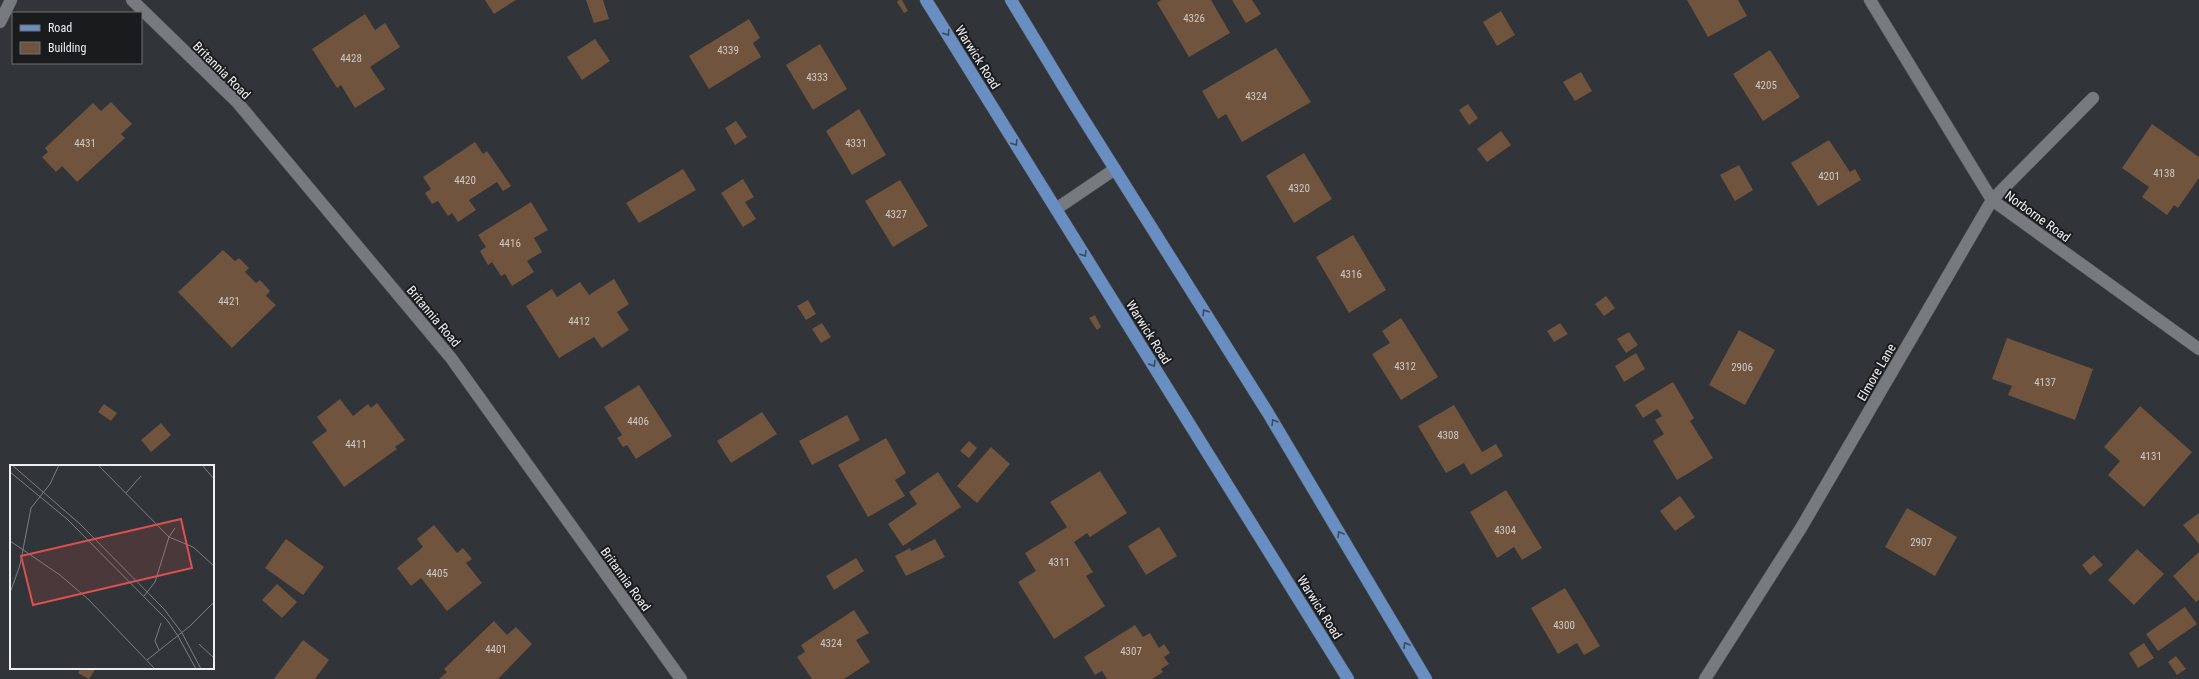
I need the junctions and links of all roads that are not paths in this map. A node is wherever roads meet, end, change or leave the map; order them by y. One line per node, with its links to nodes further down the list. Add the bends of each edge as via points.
1 (11, 0): 6 (street)
2 (132, 0): 12 (street, Britannia Road, via 236,102 451,358)
3 (926, 0): 10 (main road, Warwick Road, one-way to 10)
4 (1011, 0): 8 (main road)
5 (1870, 0): 9 (street, Norborne Road)
6 (0, 22)
7 (2093, 98): 9 (street, Elmore Lane)
8 (1115, 169): 10 (street); 14 (main road, one-way to 8, via 1268,413)
9 (1992, 200): 11 (street, Norborne Road); 15 (street, Elmore Lane, via 1801,528)
10 (1056, 209): 13 (main road, Warwick Road, one-way to 13)
11 (2199, 349)
12 (681, 679)
13 (1348, 679)
14 (1426, 679)
15 (1705, 679)

